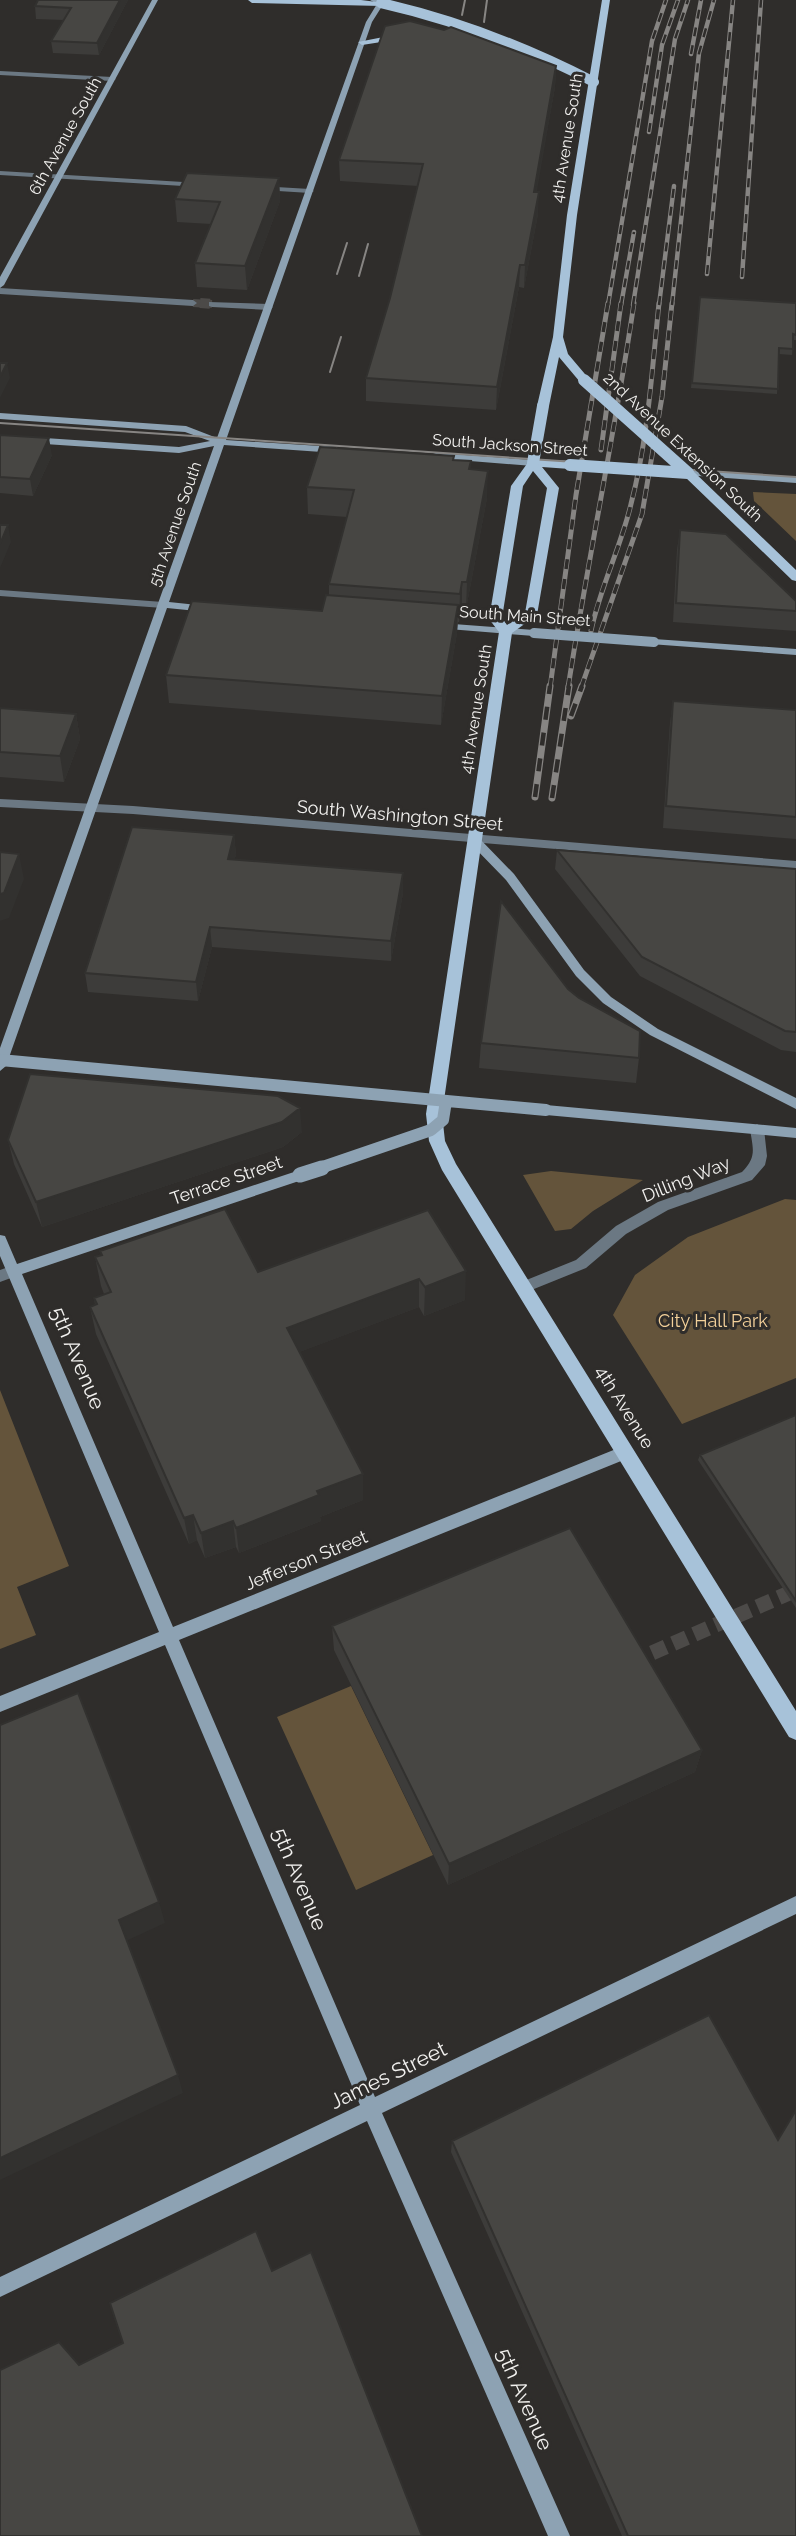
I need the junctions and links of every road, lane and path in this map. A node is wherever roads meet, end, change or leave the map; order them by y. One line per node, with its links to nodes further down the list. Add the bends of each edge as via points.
1 (155, 0): 8 (main road, 6th Avenue South)
2 (253, 0): 4 (main road)
3 (606, 0): 9 (main road, 4th Avenue South)
4 (377, 2): 5 (main road, 5th Avenue South); 5 (main road, bridge, via 419,29); 9 (main road, bridge, via 420,11 545,57)
5 (362, 42): 14 (main road, 5th Avenue South)
6 (527, 62): 9 (main road, bridge)
7 (0, 73): 8 (street)
8 (112, 79): 11 (main road, 6th Avenue South)
9 (594, 82): 20 (main road, 4th Avenue South)
10 (0, 173): 11 (street)
11 (59, 177): 12 (street); 15 (main road, 6th Avenue South)
12 (209, 185)
13 (248, 187): 14 (street)
14 (310, 191): 19 (main road, 5th Avenue South)
15 (0, 285)
16 (0, 291): 17 (street)
17 (193, 303)
18 (212, 304): 19 (street)
19 (269, 307): 23 (main road, 5th Avenue South)
20 (558, 337): 26 (main road, 4th Avenue South, bridge); 27 (main road, 2nd Avenue Extension South, bridge, via 563,355 584,380)
21 (0, 416): 23 (main road, via 186,429)
22 (0, 438): 23 (main road, via 179,450)
23 (221, 442): 24 (main road); 31 (main road, 5th Avenue South)
24 (346, 450)
25 (419, 455): 26 (main road, South Jackson Street)
26 (533, 463): 27 (main road, South Jackson Street, bridge); 34 (main road, 4th Avenue South, via 517,486 495,619); 34 (main road, via 553,488 531,615)
27 (688, 473): 28 (main road, South Jackson Street); 29 (main road, 2nd Avenue Extension South)
28 (796, 480)
29 (796, 577)
30 (0, 593): 31 (street)
31 (163, 605): 32 (main road); 37 (main road, 5th Avenue South)
32 (221, 610)
33 (423, 625): 34 (main road, South Main Street)
34 (506, 631): 35 (main road, South Main Street, bridge); 38 (main road, 4th Avenue South)
35 (796, 652)
36 (0, 803): 37 (street, South Washington Street)
37 (93, 808): 38 (street, South Washington Street); 40 (main road, 5th Avenue South)
38 (474, 840): 39 (street, South Washington Street); 41 (main road, 4th Avenue South); 42 (main road, via 510,877 580,973 607,1000 654,1032)
39 (796, 865)
40 (1, 1061): 41 (main road, bridge)
41 (441, 1101): 43 (main road, bridge); 46 (main road, Terrace Street, bridge, via 443,1120 431,1130); 47 (main road, 4th Avenue, via 434,1127 442,1153)
42 (796, 1104)
43 (757, 1129): 44 (main road); 47 (street, Dilling Way, via 760,1156 747,1176 663,1206 621,1230 581,1264)
44 (796, 1133)
45 (0, 1240): 46 (main road, 5th Avenue)
46 (7, 1274): 49 (main road, 5th Avenue)
47 (524, 1287): 48 (main road, 4th Avenue)
48 (626, 1452): 49 (main road, Jefferson Street); 51 (main road, 4th Avenue)
49 (171, 1637): 50 (main road, Jefferson Street); 53 (main road, 5th Avenue)
50 (0, 1704)
51 (796, 1730)
52 (796, 1905): 53 (main road, James Street)
53 (371, 2109): 54 (main road, James Street); 55 (main road, 5th Avenue)
54 (0, 2287)
55 (559, 2536)

